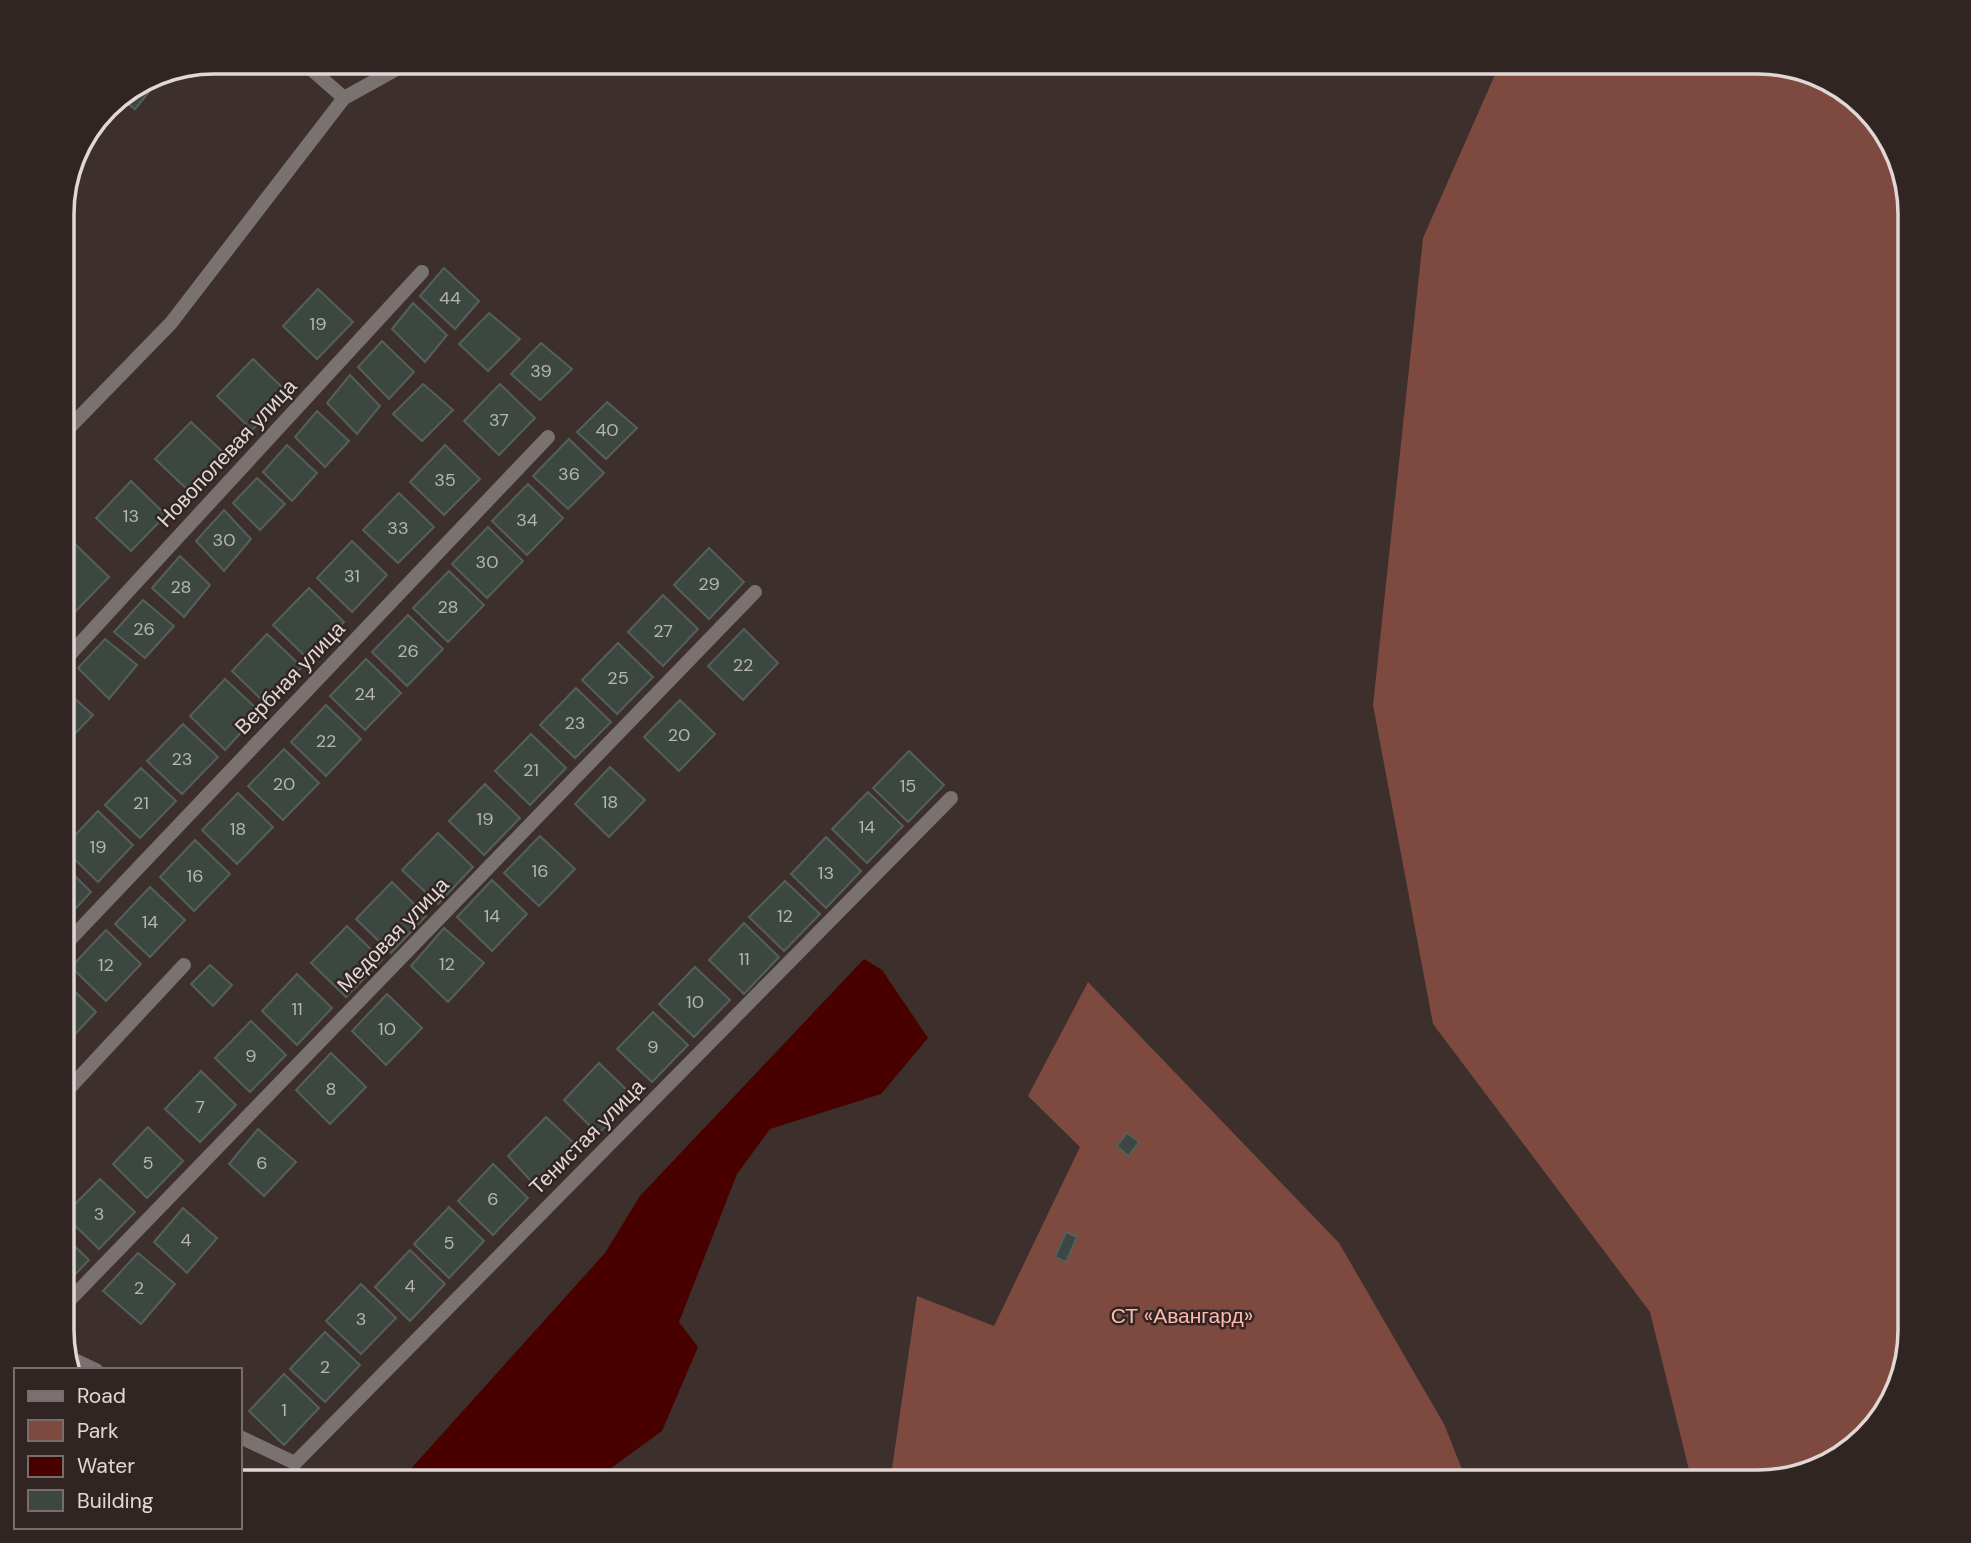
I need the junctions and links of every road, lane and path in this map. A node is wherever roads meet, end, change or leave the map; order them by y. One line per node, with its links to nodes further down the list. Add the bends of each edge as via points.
1 (317, 74): 3 (street)
2 (387, 74): 3 (street)
3 (344, 98): 5 (street, via 171,323)
4 (422, 272): 8 (street, Новополевая улица)
5 (74, 423)
6 (548, 437): 10 (street, Вербная улица)
7 (755, 592): 13 (street, Медовая улица)
8 (74, 650)
9 (951, 798): 14 (street, Тенистая улица, via 295,1463)
10 (74, 935)
11 (184, 965): 12 (street)
12 (74, 1083)
13 (74, 1296)
14 (242, 1438)

